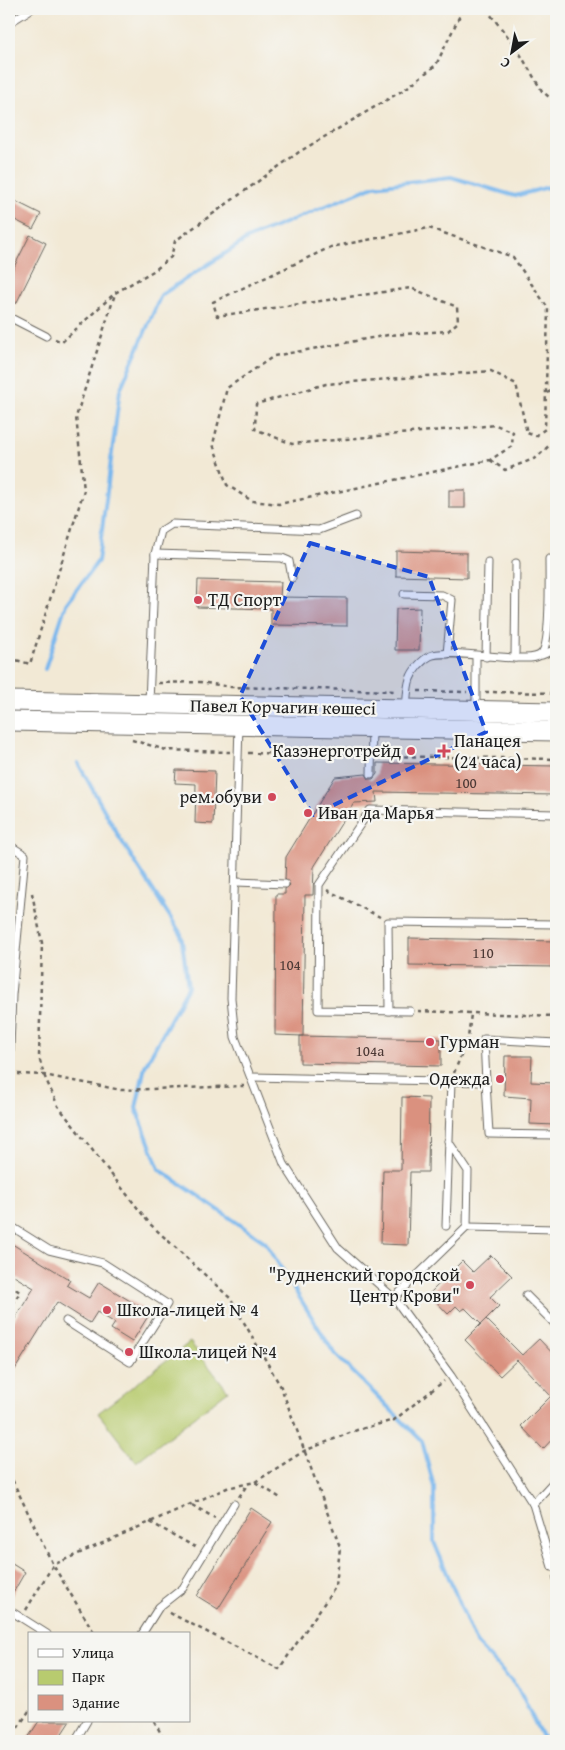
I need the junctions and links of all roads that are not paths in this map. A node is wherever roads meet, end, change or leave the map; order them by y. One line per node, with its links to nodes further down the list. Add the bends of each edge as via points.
1 (31, 9): 2 (lane)
2 (9, 23)
3 (9, 317): 4 (lane)
4 (46, 336)
5 (356, 516): 6 (lane, via 319,530 172,524 161,531)
6 (155, 554): 10 (lane, via 282,558 289,561); 20 (lane)
7 (549, 559): 14 (lane, via 548,618 545,648)
8 (488, 562): 16 (lane)
9 (516, 563): 17 (lane)
10 (292, 578)
11 (404, 594): 13 (lane, via 442,595 452,600)
12 (556, 649): 14 (lane)
13 (448, 654): 15 (lane); 18 (lane, via 430,656 416,668 410,680)
14 (541, 655): 17 (lane)
15 (476, 656): 16 (lane); 21 (lane)
16 (486, 657): 17 (lane)
17 (515, 658)
18 (407, 700): 20 (street, Павел Корчагин көшесі); 21 (street, Павел Корчагин көшесі)
19 (9, 701): 20 (street, Павел Корчагин көшесі)
20 (149, 704)
21 (476, 711): 22 (street, Павел Корчагин көшесі)
22 (510, 711): 23 (street, Павел Корчагин көшесі); 27 (street)
23 (556, 712)
24 (9, 721): 25 (street, Павел Корчагин көшесі)
25 (239, 725): 26 (street, Павел Корчагин көшесі); 32 (lane)
26 (372, 728): 27 (street, Павел Корчагин көшесі); 29 (lane)
27 (510, 730): 28 (street, Павел Корчагин көшесі)
28 (556, 731)
29 (371, 774)
30 (556, 814): 35 (lane, via 370,806 316,885 318,1010)
31 (9, 845): 38 (lane, via 25,855 12,995)
32 (236, 882): 33 (lane); 39 (lane, via 231,998 235,1037)
33 (285, 884)
34 (556, 924): 35 (lane, via 388,922)
35 (389, 1011): 36 (lane)
36 (410, 1011)
37 (556, 1043): 41 (lane, via 484,1039)
38 (9, 1074)
39 (252, 1077): 40 (lane); 49 (lane, via 284,1164 308,1204 338,1248)
40 (451, 1081): 41 (lane); 43 (lane)
41 (486, 1082): 42 (lane, via 489,1134)
42 (556, 1135)
43 (448, 1141): 45 (lane); 46 (lane, via 468,1171)
44 (9, 1225): 50 (lane, via 49,1250 103,1263 167,1304 130,1362)
45 (446, 1226)
46 (466, 1227): 47 (lane); 49 (lane)
47 (556, 1228)
48 (526, 1295): 51 (lane)
49 (394, 1298): 54 (lane, via 451,1376)
50 (66, 1321)
51 (556, 1325)
52 (556, 1479): 54 (lane)
53 (234, 1504): 58 (lane, via 183,1588 159,1607)
54 (533, 1504): 55 (lane)
55 (554, 1567)
56 (9, 1610): 57 (lane)
57 (44, 1632)
58 (143, 1632)
59 (86, 1722): 60 (lane)
60 (75, 1741)

